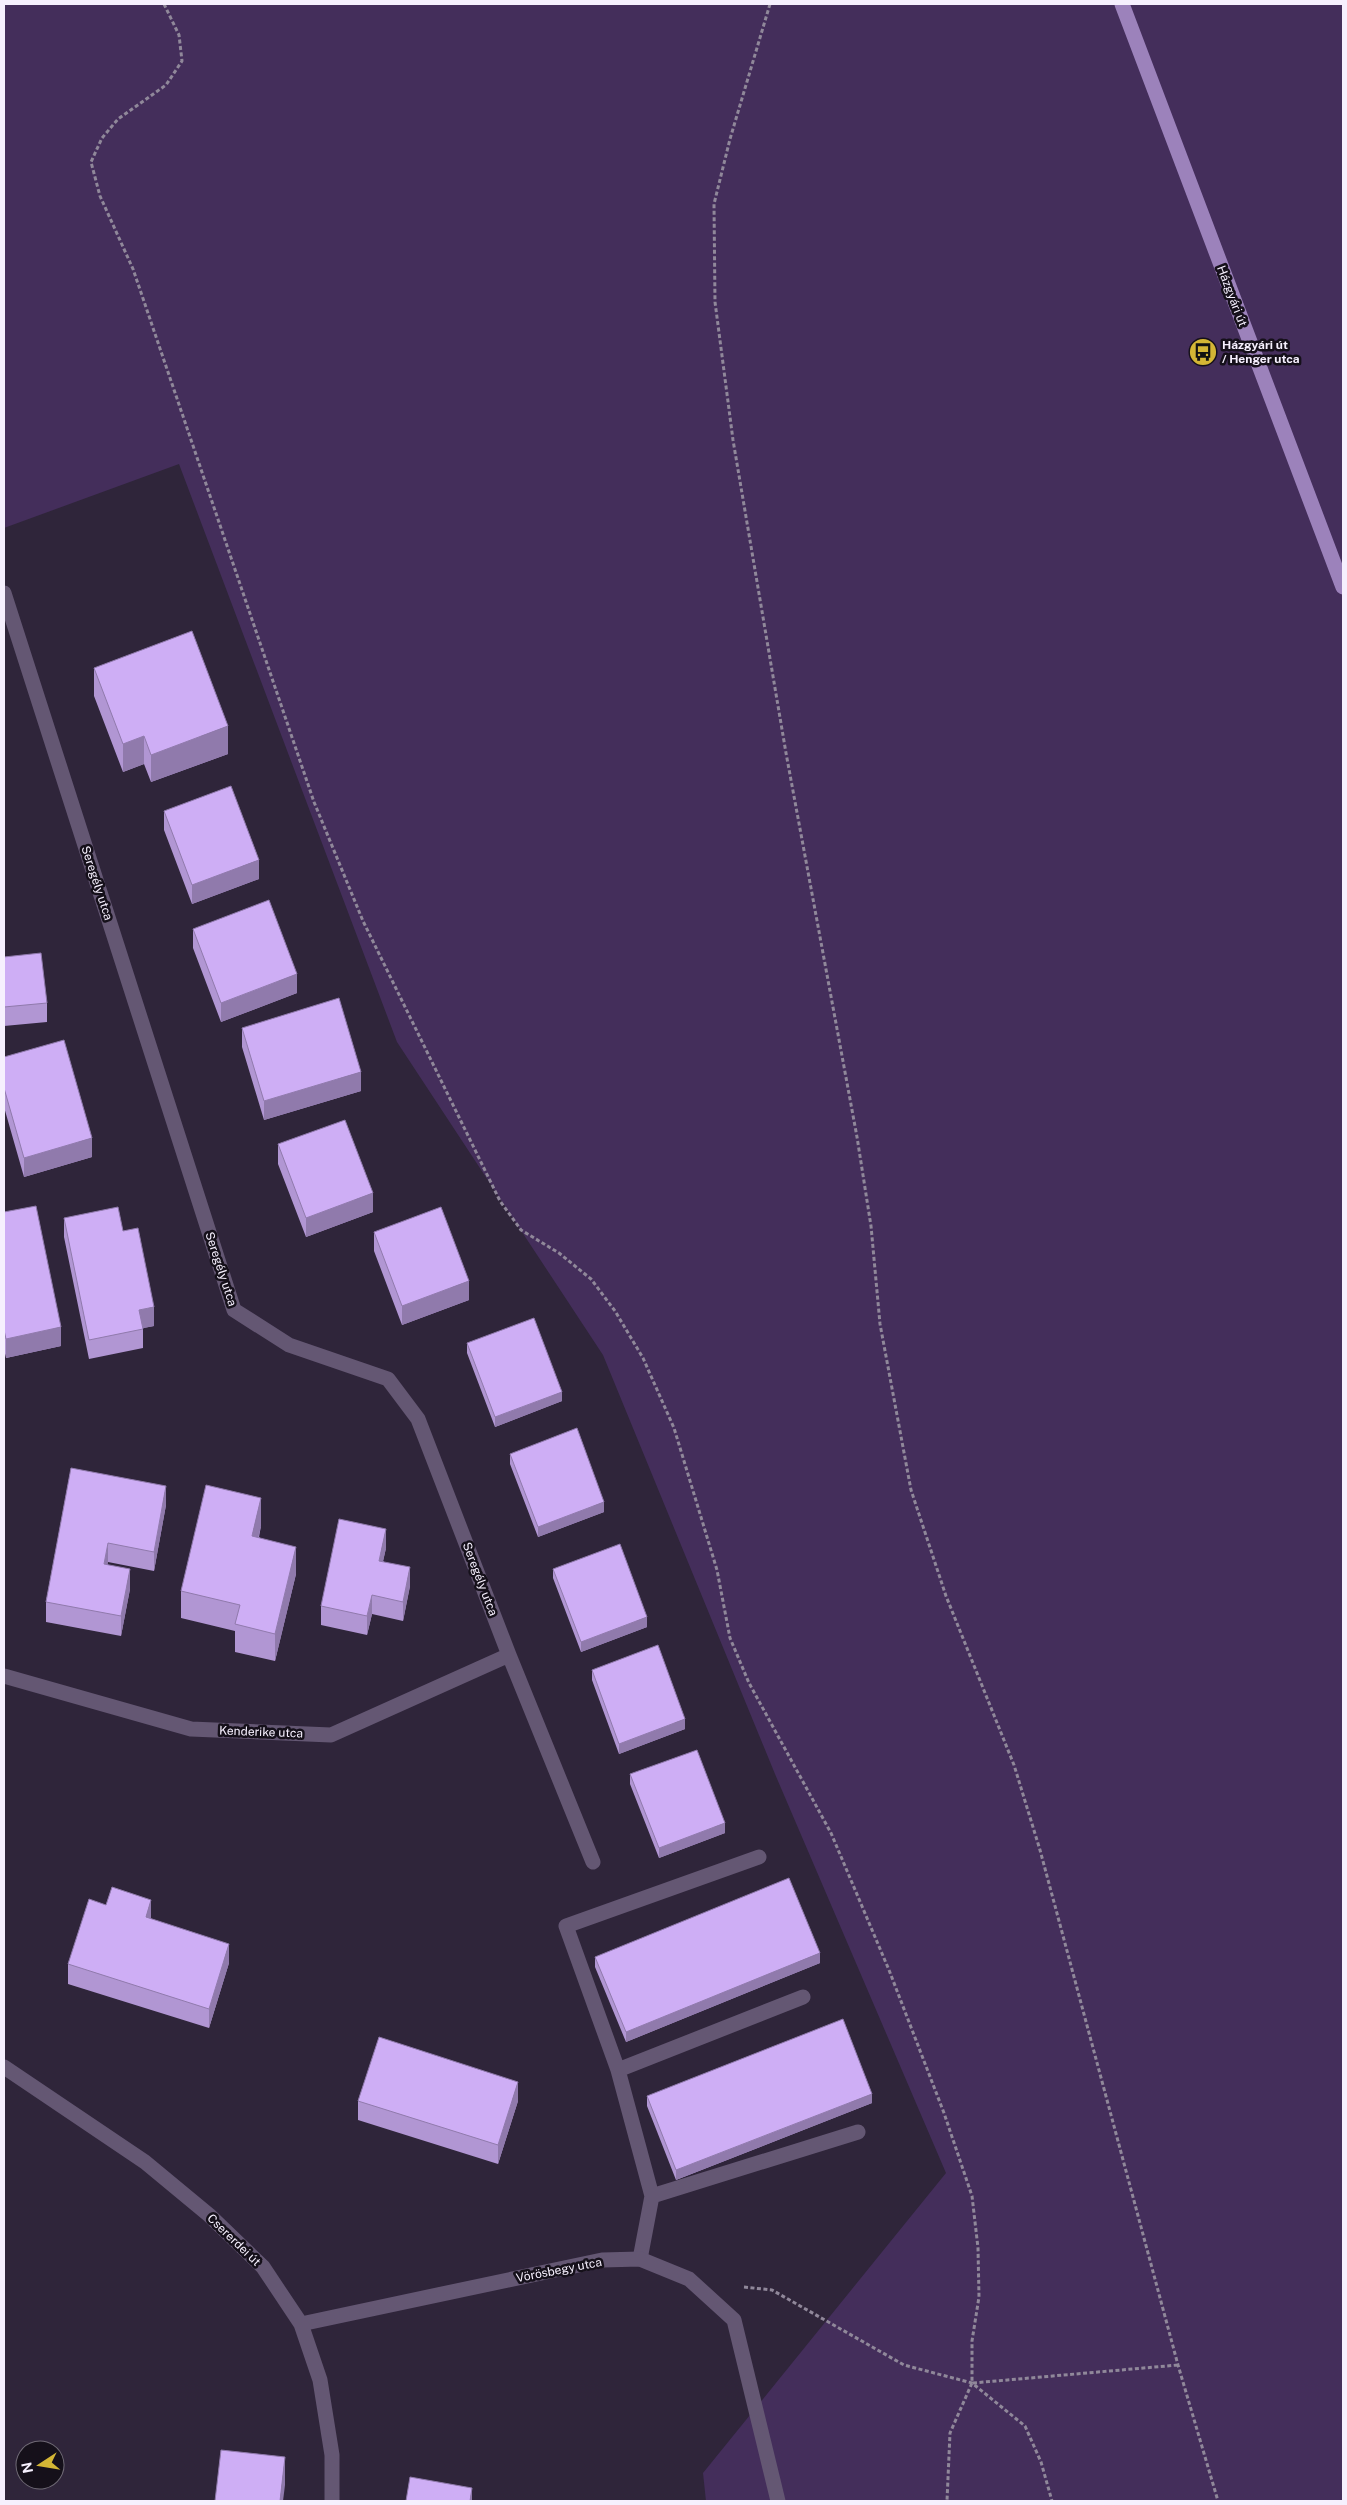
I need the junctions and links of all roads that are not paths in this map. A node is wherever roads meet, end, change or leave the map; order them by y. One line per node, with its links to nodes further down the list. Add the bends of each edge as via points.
1 (1122, 4): 2 (main road, Házgyári út)
2 (1343, 587)
3 (4, 593): 4 (street, Seregély utca, via 234,1310 288,1345 388,1379 418,1419)
4 (509, 1655): 5 (street, Kenderike utca, via 331,1735 191,1729); 7 (street, Seregély utca)
5 (4, 1676)
6 (759, 1858): 10 (street, via 566,1926)
7 (593, 1862)
8 (803, 1997): 10 (street)
9 (4, 2067): 14 (street, Csererdei út, via 145,2162 209,2215 263,2266)
10 (618, 2070): 12 (street)
11 (858, 2132): 12 (street)
12 (652, 2196): 13 (street)
13 (640, 2259): 14 (street, Vörösbegy utca, via 602,2260); 16 (street, Vörösbegy utca, via 689,2279 734,2320)
14 (301, 2324): 15 (street, Csererdei út, via 321,2390 332,2455)
15 (332, 2501)
16 (778, 2501)

